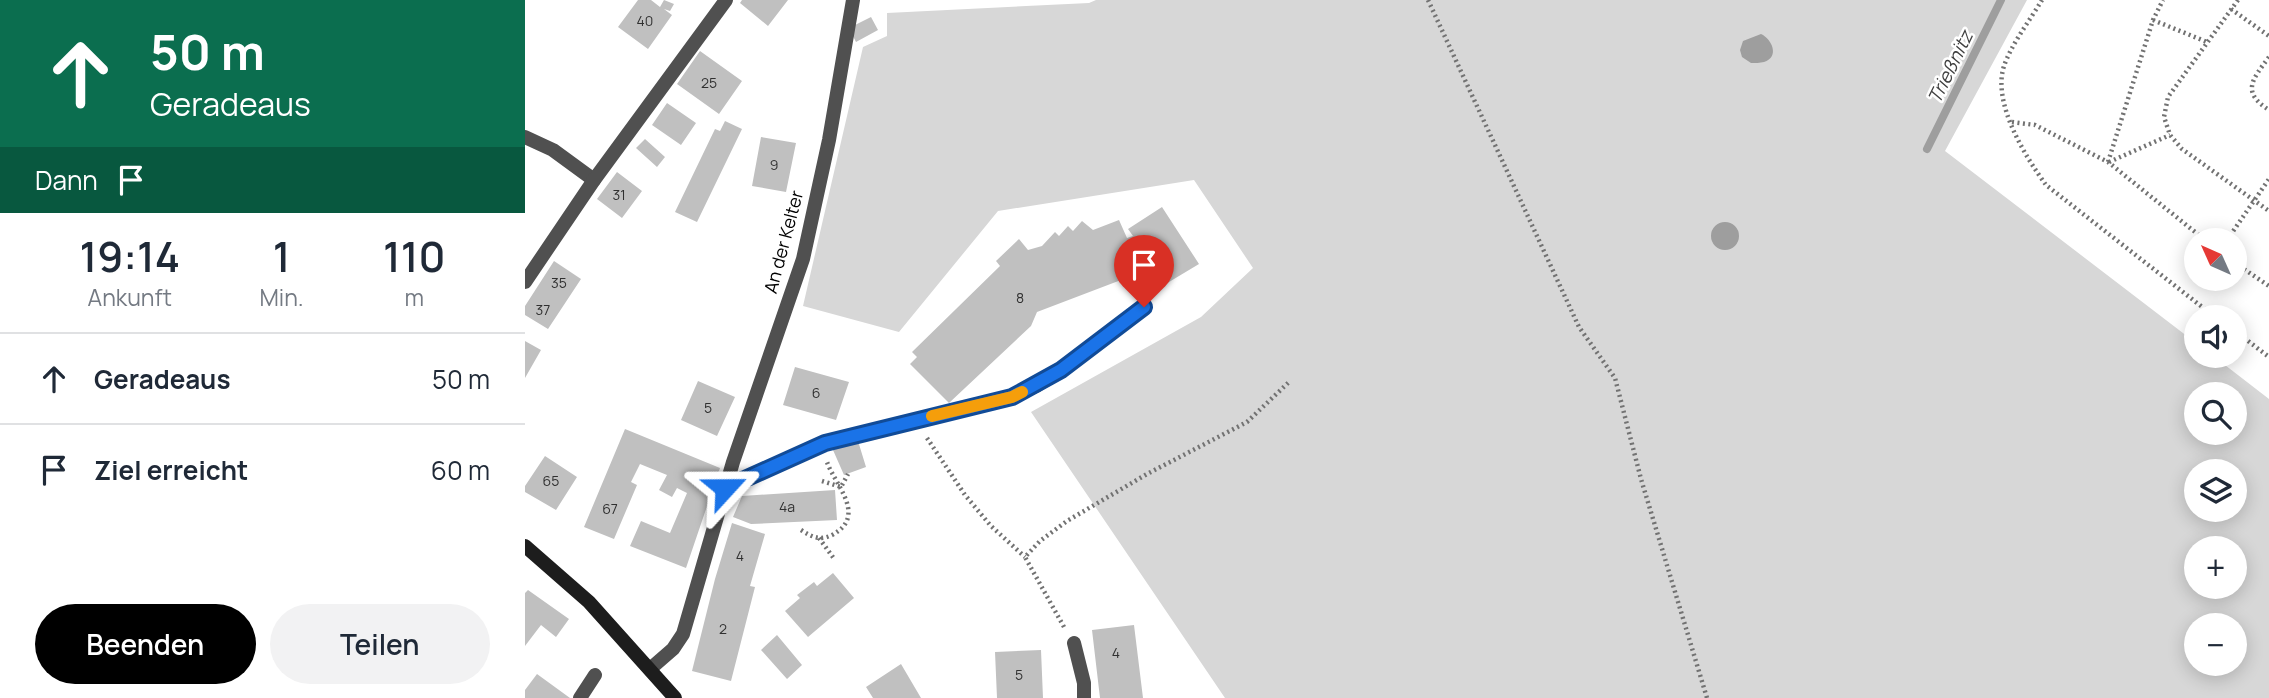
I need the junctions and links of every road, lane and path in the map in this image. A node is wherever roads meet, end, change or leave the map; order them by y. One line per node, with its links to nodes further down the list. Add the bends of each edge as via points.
1 (726, 0): 18 (street)
2 (852, 0): 36 (street, An der Kelter, via 803,259)
3 (1428, 0): 48 (path, via 1579,327 1615,378)
4 (2042, 0): 13 (path, via 2005,64 2001,84)
5 (2163, 0): 8 (path)
6 (2238, 0): 7 (path)
7 (2231, 9): 9 (path); 10 (path)
8 (2153, 20): 10 (path); 16 (path)
9 (2269, 36)
10 (2207, 42): 14 (path, via 2168,97 2164,117)
11 (2269, 57): 12 (path, via 2251,87 2257,103)
12 (2269, 110)
13 (2012, 122): 16 (path, via 2035,125); 26 (path, via 2026,157 2046,184)
14 (2170, 135): 16 (path); 19 (path, via 2182,149)
15 (525, 137): 18 (street, via 553,150)
16 (2108, 162): 21 (path)
17 (2269, 178): 19 (path)
18 (594, 180): 24 (street)
19 (2254, 200): 20 (path); 22 (path)
20 (2269, 211)
21 (2190, 228)
22 (2235, 228)
23 (2247, 271): 25 (path)
24 (525, 282)
25 (2269, 286)
26 (2200, 305)
27 (1144, 307): 31 (street, via 1036,386 1012,397)
28 (2247, 340): 29 (path)
29 (2269, 357)
30 (1289, 382): 40 (path, via 1247,422 1067,521)
31 (915, 420): 32 (street); 40 (path, via 965,495)
32 (821, 445): 35 (path); 36 (street)
33 (848, 474): 35 (path)
34 (822, 481): 35 (path)
35 (841, 487): 38 (path, via 849,505 844,524 829,537)
36 (725, 488): 43 (street, An der Kelter, via 683,634)
37 (801, 530): 38 (path)
38 (818, 538): 41 (path)
39 (525, 546): 43 (street, via 589,602)
40 (1025, 557): 42 (path)
41 (835, 561)
42 (1074, 643): 47 (street)
43 (650, 669): 46 (street)
44 (595, 676): 45 (street)
45 (580, 698)
46 (675, 698)
47 (1084, 698)
48 (1707, 698)

